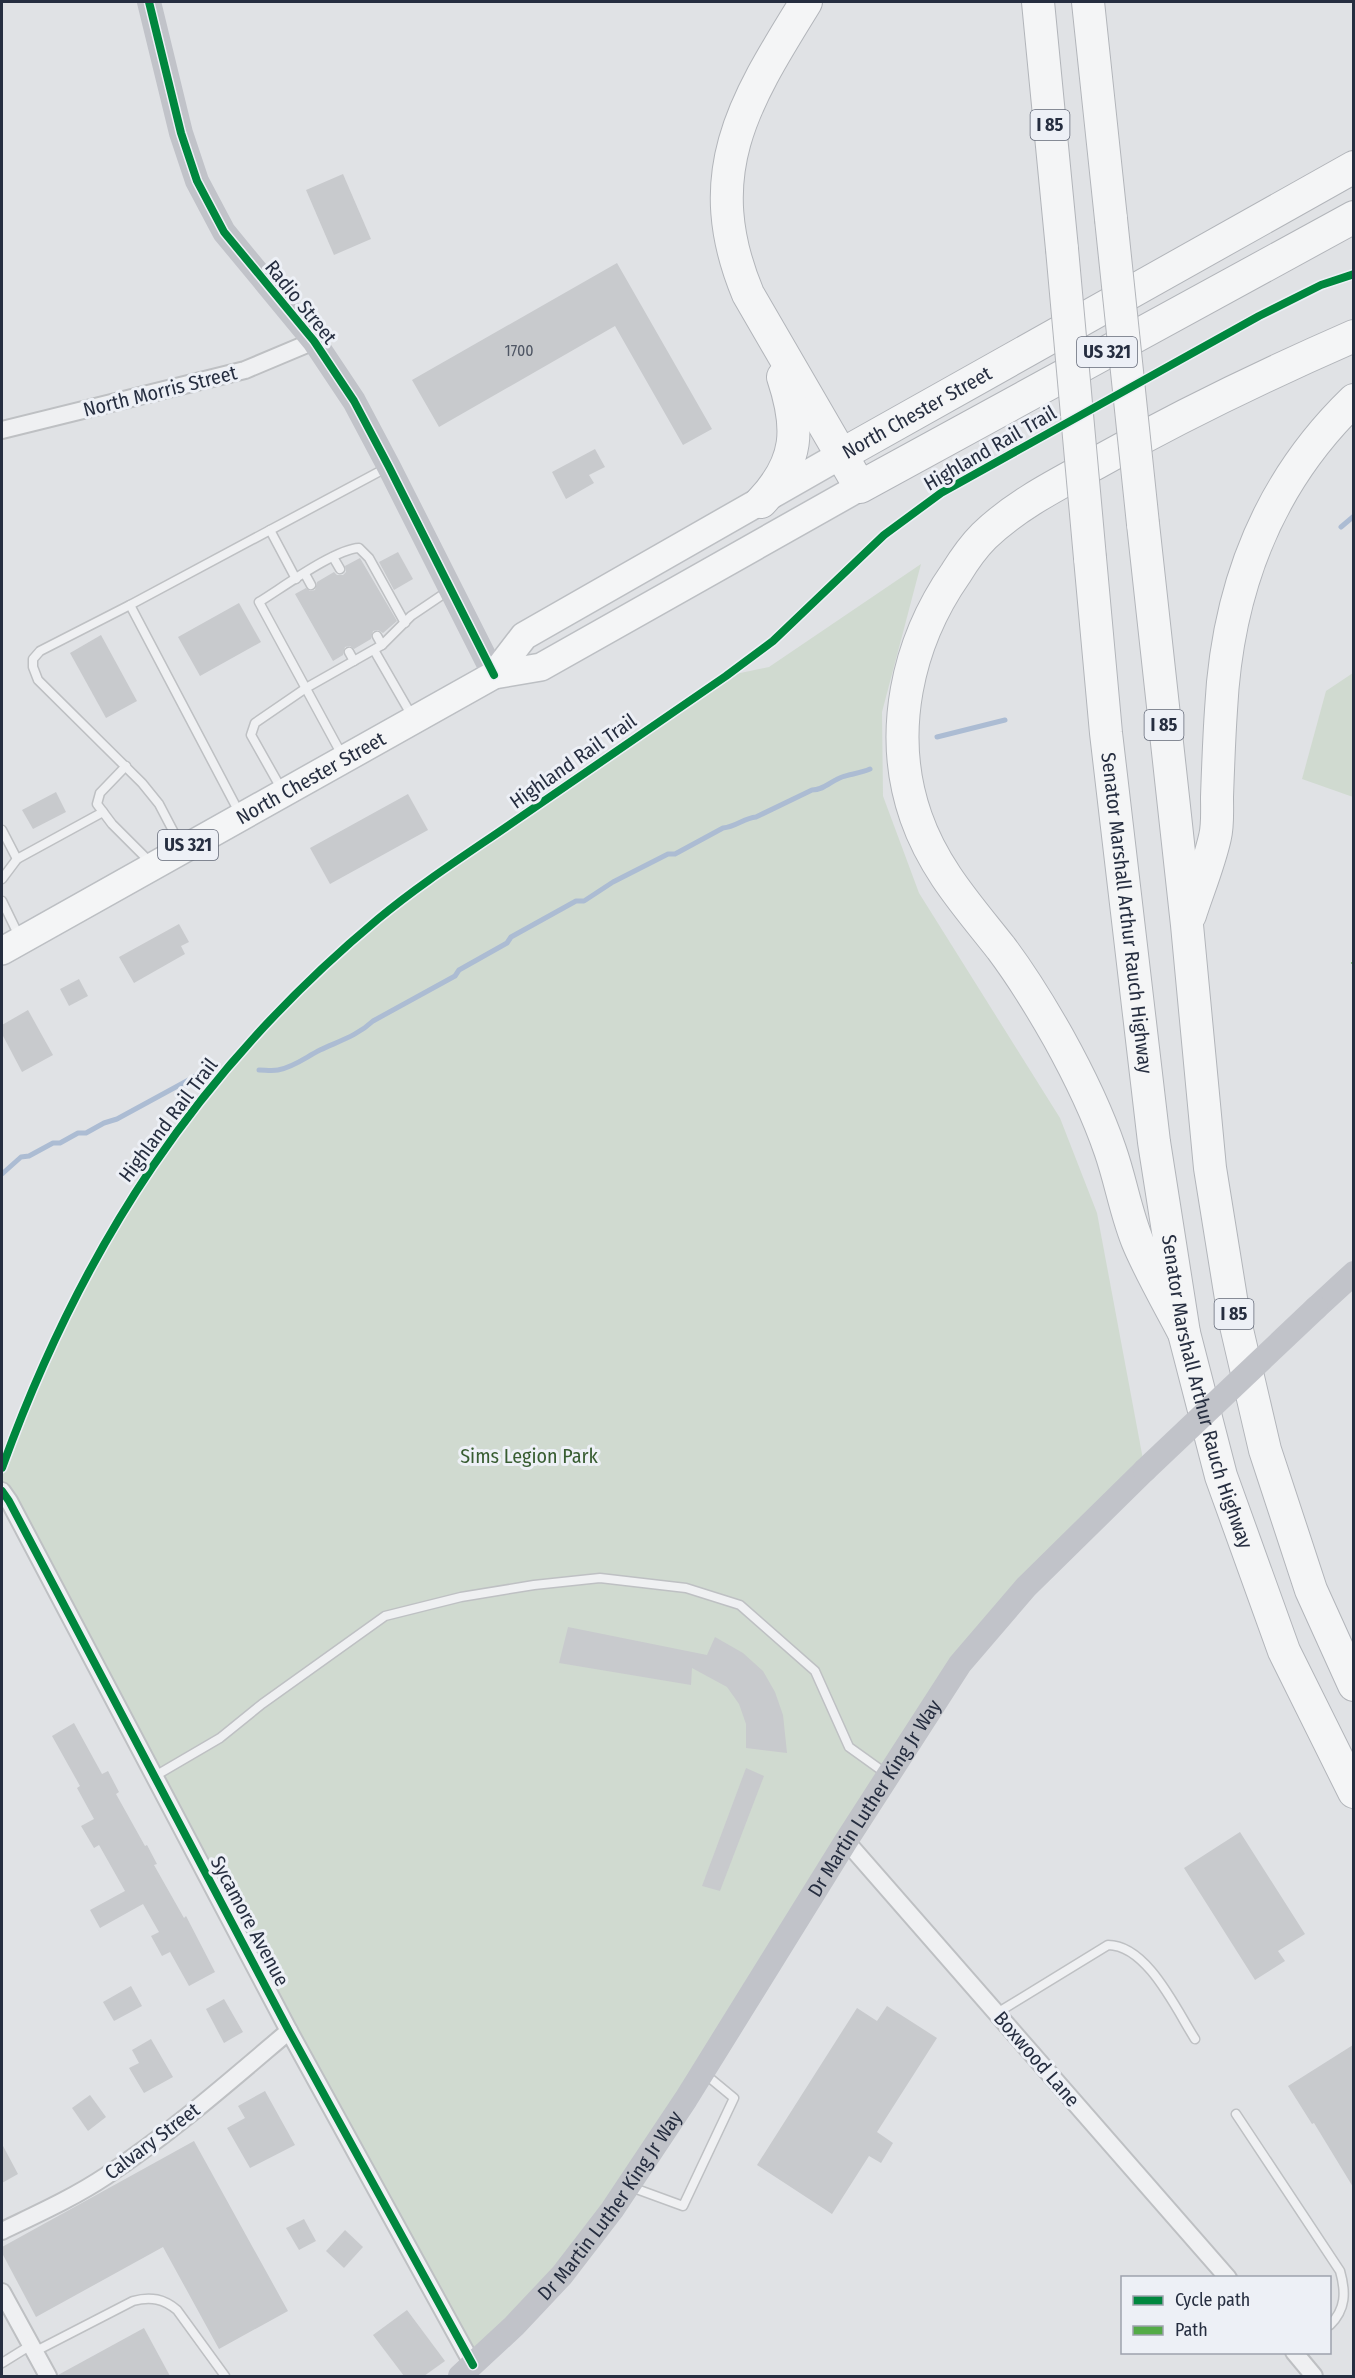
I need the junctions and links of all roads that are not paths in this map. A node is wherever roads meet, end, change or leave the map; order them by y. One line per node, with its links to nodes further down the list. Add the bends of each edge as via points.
1 (149, 2): 13 (main road, Radio Street, via 181,133 197,181 224,232)
2 (806, 2): 11 (highway, via 755,88 732,148 726,192 729,232 740,275)
3 (1038, 2): 50 (highway, Senator Marshall Arthur Rauch Highway / I 85, bridge, via 1106,733 1151,1119)
4 (1088, 2): 6 (highway, I 85)
5 (1109, 2): 6 (highway)
6 (1095, 52): 47 (highway, Senator Marshall Arthur Rauch Highway / I 85, bridge)
7 (1353, 166): 16 (highway, North Chester Street / US 321)
8 (1353, 188): 10 (highway, via 1256,248)
9 (1353, 217): 10 (highway, North Chester Street / US 321)
10 (1217, 292): 18 (highway, North Chester Street / US 321)
11 (761, 314): 16 (highway); 19 (highway, via 793,409 795,429 785,471)
12 (1353, 336): 50 (highway, via 1164,426 1038,495 1000,522 981,539 936,603 913,658 906,691 904,765 923,837 952,888 1002,950 1059,1039 1110,1150 1138,1243)
13 (314, 341): 15 (street, North Morris Street, via 245,370); 17 (main road, Radio Street, via 354,401)
14 (1353, 400): 47 (highway, via 1317,439 1281,491 1241,582 1222,685 1216,836)
15 (2, 430)
16 (841, 456): 18 (highway); 19 (main road, North Chester Street / US 321)
17 (389, 467): 20 (lane); 26 (main road, Radio Street)
18 (860, 487): 33 (main road, North Chester Street / US 321, via 541,667)
19 (761, 502): 33 (main road, North Chester Street / US 321, via 524,636)
20 (270, 530): 24 (lane); 27 (lane)
21 (333, 557): 22 (lane); 23 (lane); 28 (lane, via 359,549 369,558)
22 (340, 569)
23 (305, 574): 24 (lane); 25 (lane)
24 (296, 579): 34 (lane, via 259,602)
25 (311, 585)
26 (451, 589): 28 (lane); 33 (main road, Radio Street)
27 (130, 605): 37 (lane, via 40,651 33,659 38,680); 40 (lane)
28 (405, 623): 30 (lane)
29 (377, 636): 30 (lane)
30 (378, 647): 32 (lane); 35 (lane)
31 (349, 652): 32 (lane)
32 (354, 661): 34 (lane)
33 (494, 675): 35 (main road, North Chester Street / US 321)
34 (306, 688): 36 (lane); 38 (lane, via 255,723 251,730)
35 (414, 719): 36 (main road, North Chester Street / US 321)
36 (344, 758): 38 (main road, North Chester Street / US 321)
37 (126, 766): 39 (lane, via 98,798); 42 (lane, via 159,804)
38 (283, 792): 40 (main road, North Chester Street / US 321)
39 (103, 812): 43 (lane); 44 (lane)
40 (241, 816): 42 (main road, North Chester Street / US 321)
41 (2, 830): 43 (lane)
42 (182, 848): 44 (main road, North Chester Street / US 321)
43 (17, 859): 45 (lane)
44 (153, 865): 48 (main road, North Chester Street / US 321)
45 (2, 879)
46 (2, 900): 48 (lane)
47 (1187, 925): 52 (highway, Senator Marshall Arthur Rauch Highway / I 85, via 1210,1168 1234,1317 1264,1450 1311,1590)
48 (11, 945)
49 (1353, 1273): 54 (main road, Dr Martin Luther King Jr Way, bridge, via 1026,1587 960,1664)
50 (1184, 1333): 55 (highway, Senator Marshall Arthur Rauch Highway / I 85, via 1221,1476 1280,1640)
51 (2, 1491): 53 (street, Sycamore Avenue)
52 (1353, 1685)
53 (155, 1776): 54 (lane, via 220,1738 385,1616 461,1597 600,1578 686,1588 740,1605 815,1671 849,1747); 58 (street, Sycamore Avenue)
54 (888, 1776): 56 (main road, Dr Martin Luther King Jr Way)
55 (1353, 1792)
56 (846, 1841): 57 (street, Boxwood Lane); 60 (main road, Dr Martin Luther King Jr Way)
57 (996, 2013): 59 (lane, via 1108,1945 1119,1945 1137,1955 1159,1981); 64 (street, Boxwood Lane)
58 (289, 2031): 63 (street, Calvary Street, via 188,2115 107,2175); 70 (street, Sycamore Avenue)
59 (1196, 2039)
60 (703, 2072): 62 (main road, Dr Martin Luther King Jr Way); 62 (lane, via 734,2098 683,2206)
61 (1236, 2114): 66 (lane, via 1340,2271 1344,2304)
62 (628, 2186): 70 (main road, Dr Martin Luther King Jr Way, via 562,2275)
63 (2, 2231)
64 (1227, 2276)
65 (2, 2292): 67 (street)
66 (1331, 2322)
67 (32, 2348): 69 (lane); 72 (street); 73 (lane, via 133,2301 157,2299 177,2310)
68 (1297, 2354): 71 (street)
69 (2, 2363)
70 (466, 2371)
71 (1309, 2374)
72 (48, 2376)
73 (225, 2376)

